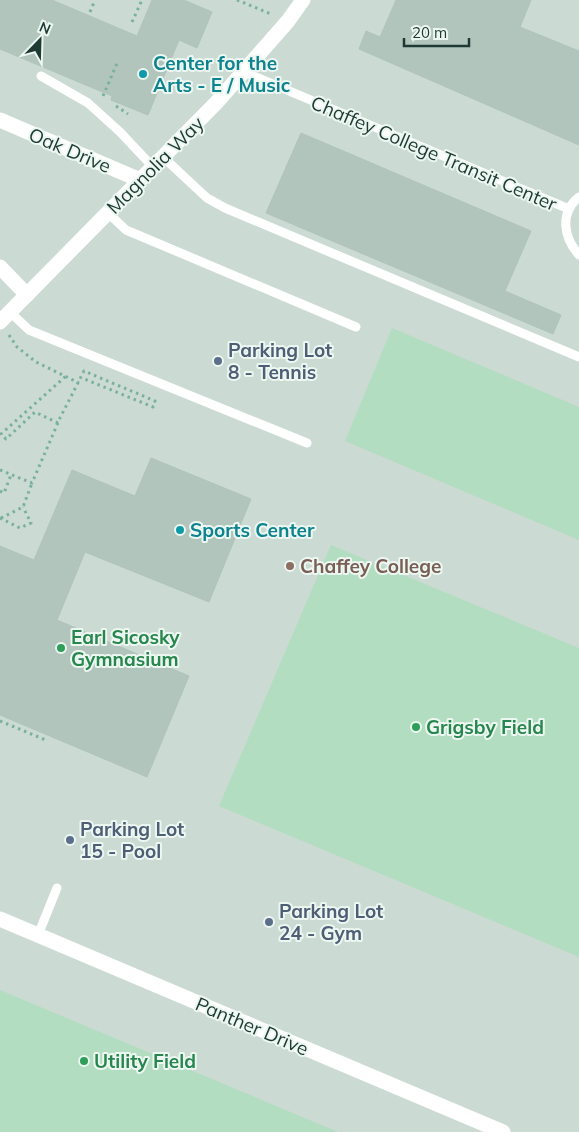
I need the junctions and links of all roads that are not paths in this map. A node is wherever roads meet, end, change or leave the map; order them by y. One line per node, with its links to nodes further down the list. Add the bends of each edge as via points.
1 (303, 0): 2 (street, Magnolia Way)
2 (244, 72): 5 (street, Magnolia Way); 8 (lane, Chaffey College Transit Center)
3 (41, 76): 5 (lane, via 88,103)
4 (0, 120): 6 (street, Oak Drive)
5 (158, 162): 6 (street, Magnolia Way); 15 (lane, via 225,208)
6 (140, 180): 9 (street, Magnolia Way)
7 (579, 197): 8 (lane, Chaffey College Transit Center)
8 (569, 209): 10 (lane, Chaffey College Transit Center, via 566,234)
9 (108, 213): 12 (street, Magnolia Way); 14 (lane, via 126,230)
10 (579, 255)
11 (0, 267): 12 (street)
12 (27, 295): 13 (street, Magnolia Way)
13 (5, 322): 16 (lane)
14 (356, 327)
15 (579, 357)
16 (308, 443)
17 (57, 888): 19 (lane)
18 (0, 919): 19 (street, Panther Drive)
19 (38, 935): 20 (street, Panther Drive)
20 (504, 1132)

